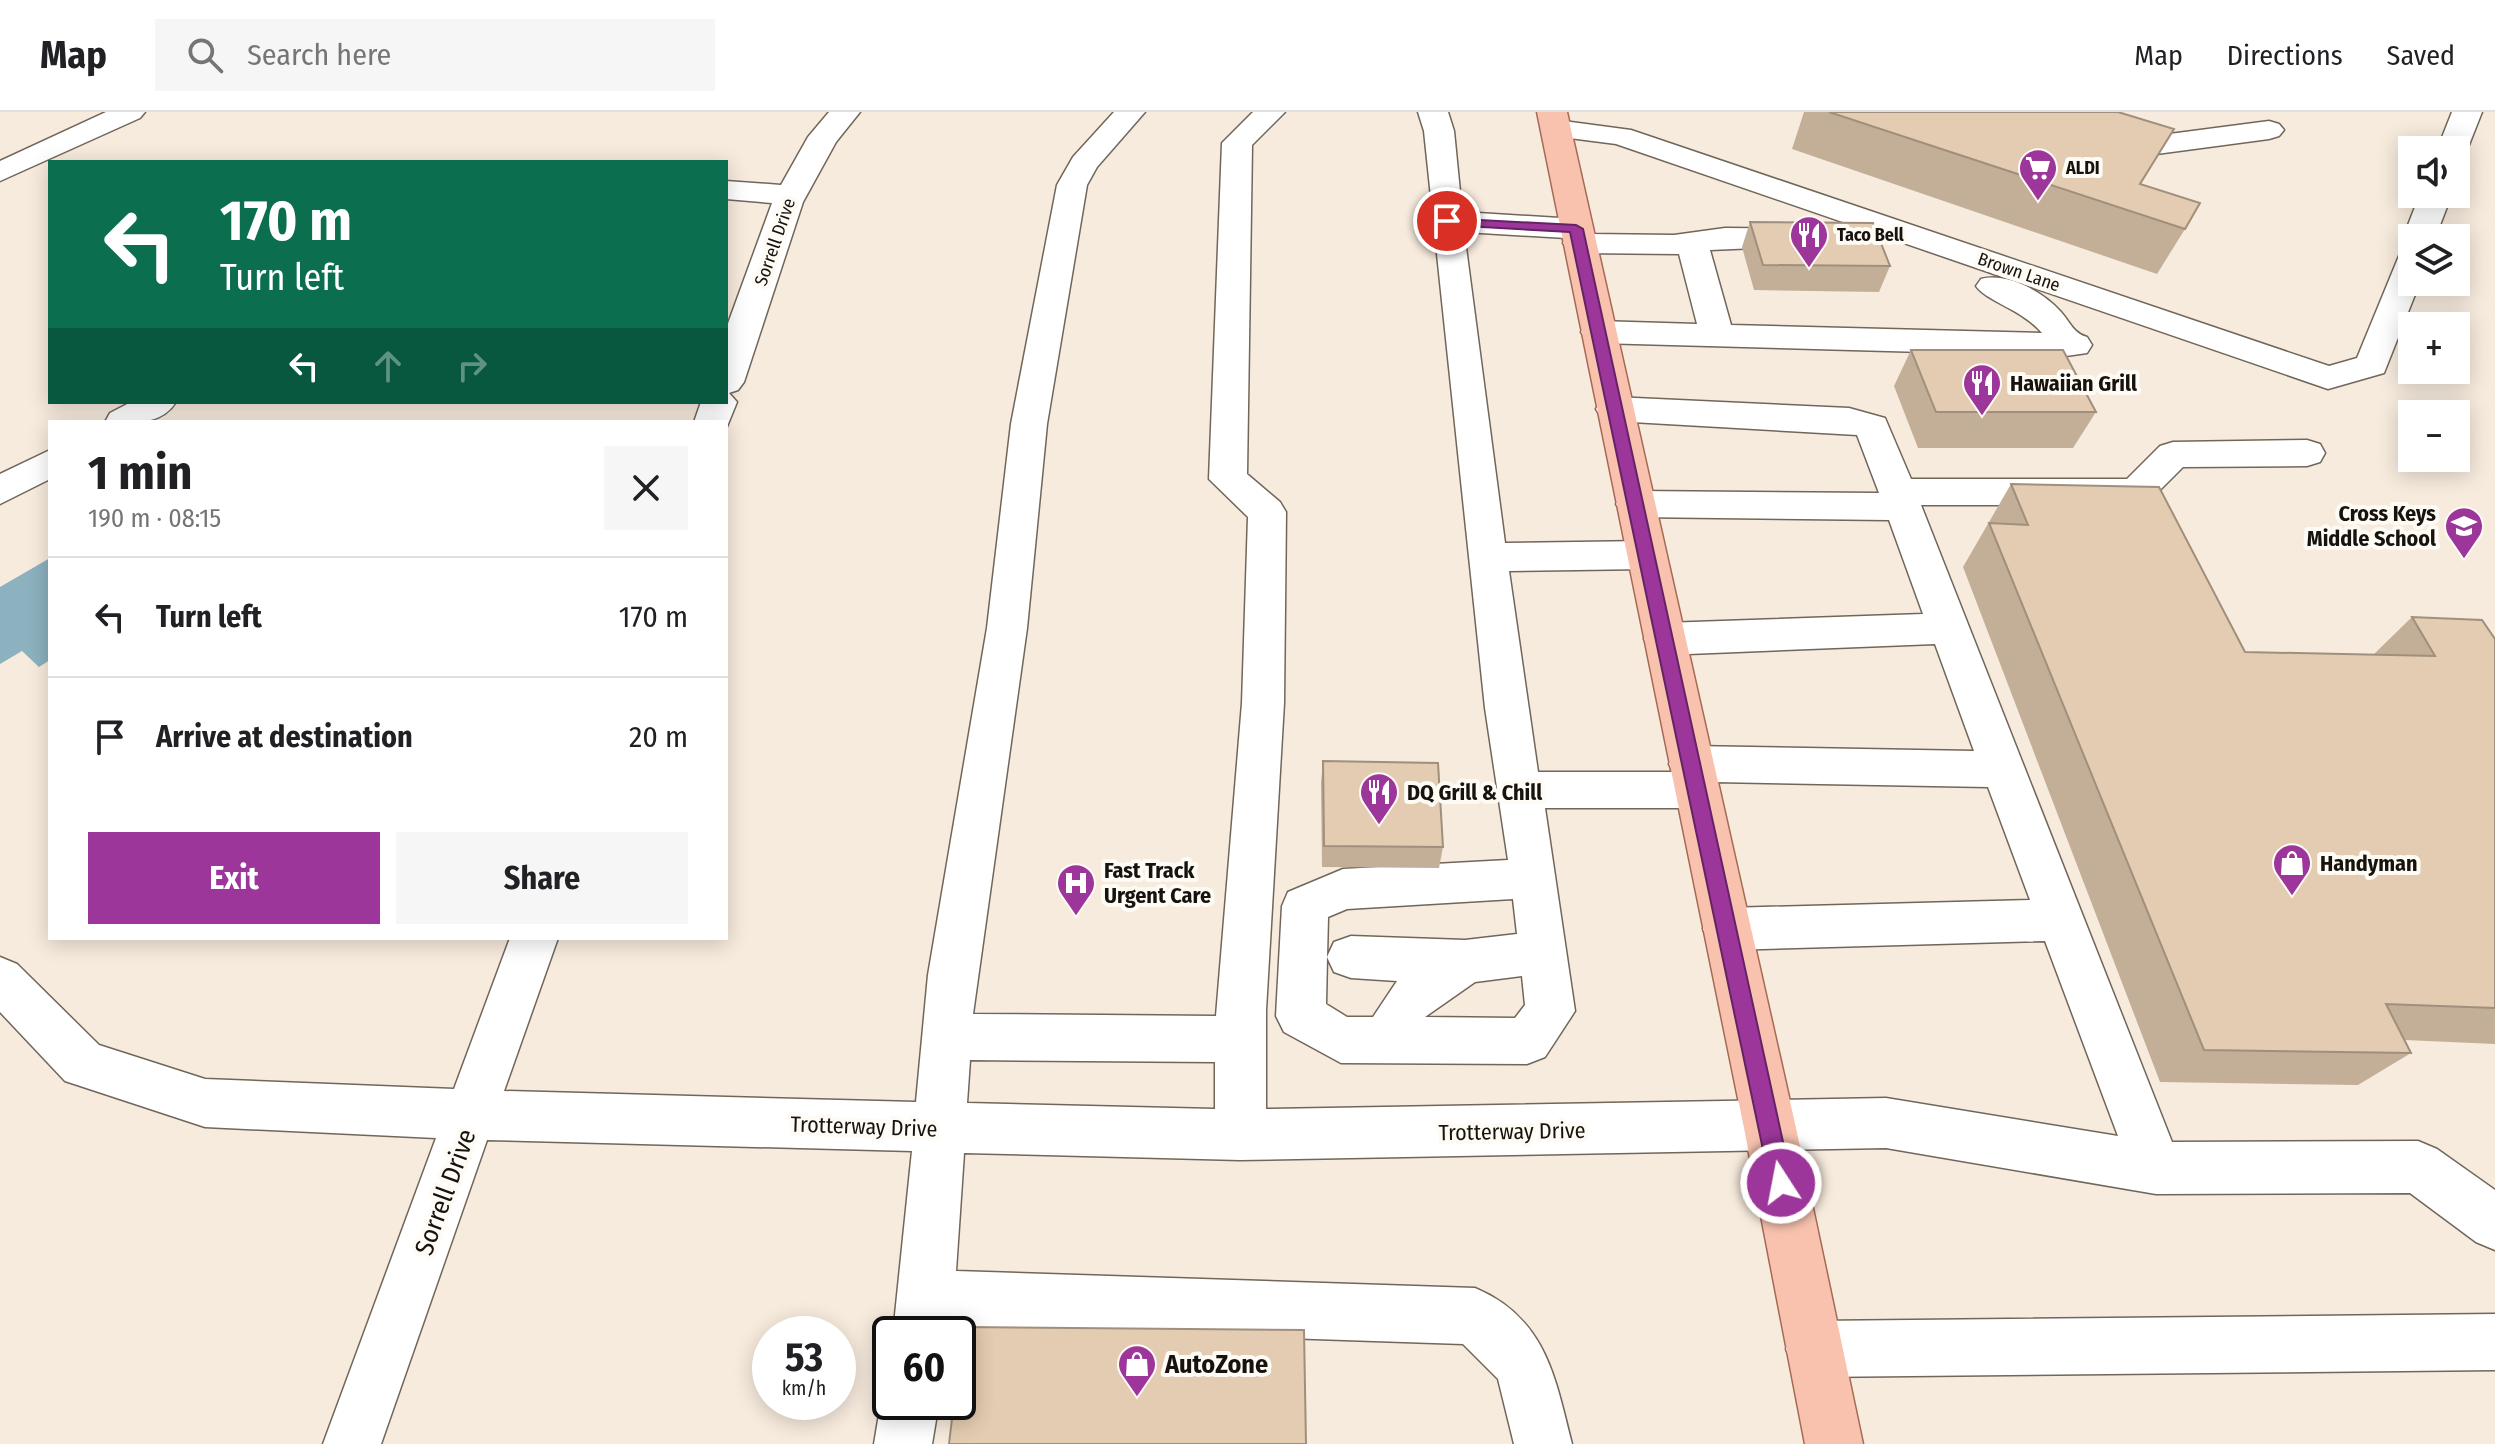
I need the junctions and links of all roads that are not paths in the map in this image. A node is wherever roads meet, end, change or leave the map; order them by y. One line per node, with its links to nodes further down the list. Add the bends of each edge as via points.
1 (130, 112): 12 (street)
2 (845, 112): 14 (street, Sorrell Drive, via 819,141)
3 (1130, 112): 45 (street, via 1084,163 1072,185 1029,424 1007,628)
4 (1270, 112): 46 (street, via 1237,143 1230,303 1228,479 1267,512 1263,703)
5 (1433, 112): 15 (street)
6 (2467, 112): 11 (street)
7 (2113, 117): 8 (street); 10 (street, via 2149,146)
8 (2079, 119)
9 (1554, 121): 16 (main road); 18 (street, Brown Lane, via 1620,136 2328,378 2372,365)
10 (2269, 130)
11 (2458, 136)
12 (0, 172)
13 (728, 190): 14 (street)
14 (791, 195): 21 (street, Sorrell Drive)
15 (1447, 221): 16 (street); 31 (street)
16 (1577, 236): 17 (street); 19 (main road)
17 (1692, 243): 20 (street); 20 (street, via 1784,234 1854,238 2019,296 2053,320 2070,345)
18 (2398, 295)
19 (1598, 332): 20 (street); 23 (main road)
20 (1716, 332)
21 (728, 376)
22 (154, 404): 24 (street)
23 (1614, 409): 28 (street, via 1849,420 1872,427); 29 (main road)
24 (126, 420)
25 (2307, 453): 28 (street, via 2173,455 2136,492)
26 (48, 464): 27 (street)
27 (0, 491)
28 (1900, 500): 29 (street); 32 (street)
29 (1635, 504): 30 (main road)
30 (1646, 555): 31 (street); 33 (main road)
31 (1488, 557): 36 (street)
32 (1950, 628): 33 (street); 34 (street)
33 (1664, 639): 35 (main road)
34 (2003, 769): 35 (street); 38 (street)
35 (1694, 777): 36 (street); 39 (main road)
36 (1519, 790): 37 (street)
37 (1534, 878): 41 (street); 47 (street, via 1343,889 1305,906 1301,1016 1341,1040)
38 (2061, 920): 39 (street); 52 (street)
39 (1727, 929): 50 (main road)
40 (533, 940): 48 (street, Sorrell Drive)
41 (1544, 952): 43 (street); 47 (street, via 1550,1011 1527,1041)
42 (1351, 957): 43 (street)
43 (1465, 962): 47 (street, via 1409,1000)
44 (0, 979): 48 (street, Trotterway Drive, via 83,1064 205,1103)
45 (946, 1037): 46 (street); 49 (street)
46 (1241, 1039): 51 (street)
47 (1386, 1041)
48 (473, 1115): 49 (street, Trotterway Drive); 59 (street, Sorrell Drive)
49 (938, 1128): 51 (street, Trotterway Drive); 54 (street)
50 (1770, 1128): 51 (street, Trotterway Drive); 52 (street, Trotterway Drive, via 1886,1123); 57 (main road)
51 (1240, 1135)
52 (2156, 1168): 53 (street, Trotterway Drive, via 2418,1167)
53 (2495, 1223)
54 (924, 1316)
55 (976, 1316): 61 (street, via 1475,1316 1523,1364)
56 (2495, 1342): 57 (street)
57 (1814, 1349): 62 (main road)
58 (907, 1420): 60 (street)
59 (352, 1444)
60 (903, 1444)
61 (1543, 1444)
62 (1834, 1444)

